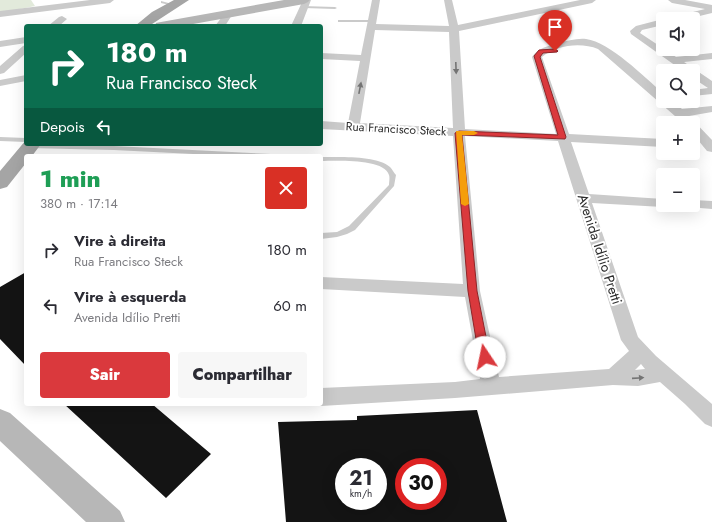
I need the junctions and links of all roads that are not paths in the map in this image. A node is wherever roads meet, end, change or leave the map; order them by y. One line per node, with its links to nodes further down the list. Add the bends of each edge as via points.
1 (110, 0): 11 (street)
2 (376, 0): 21 (street)
3 (448, 0): 23 (street)
4 (592, 0): 23 (street)
5 (672, 0): 9 (street)
6 (174, 2): 17 (main road)
7 (305, 2): 8 (lane); 12 (main road); 20 (street)
8 (335, 8)
9 (712, 9): 10 (street)
10 (700, 12)
11 (0, 14)
12 (228, 15): 15 (main road); 19 (street)
13 (62, 19): 16 (street)
14 (340, 21): 21 (lane)
15 (180, 23): 17 (main road); 18 (main road)
16 (56, 24)
17 (144, 24)
18 (174, 24)
19 (221, 24)
20 (297, 24)
21 (372, 24): 23 (street); 34 (street)
22 (656, 24): 27 (street, via 635,31)
23 (454, 29): 52 (street, one-way to 52)
24 (24, 40): 25 (street)
25 (0, 44)
26 (595, 45): 28 (street, Avenida Idílio Pretti, via 583,42); 30 (street, via 594,50); 35 (street)
27 (656, 47)
28 (566, 48): 30 (street, Avenida Idílio Pretti); 54 (street, Avenida Idílio Pretti, via 541,51 537,59)
29 (24, 50): 38 (street)
30 (585, 52): 35 (street, Avenida Idílio Pretti)
31 (323, 56): 34 (street)
32 (669, 56): 36 (street)
33 (712, 56): 36 (street)
34 (366, 58): 51 (street, one-way to 34)
35 (614, 58): 45 (street)
36 (675, 60): 37 (street)
37 (680, 64)
38 (0, 71): 41 (street)
39 (24, 78): 41 (street)
40 (700, 78): 42 (street)
41 (3, 83)
42 (712, 86)
43 (712, 91): 44 (street)
44 (700, 92)
45 (656, 93)
46 (674, 108): 48 (street)
47 (712, 109): 48 (street)
48 (680, 113): 49 (street)
49 (683, 116)
50 (323, 125): 51 (street, Rua Francisco Steck)
51 (353, 126): 52 (street, Rua Francisco Steck)
52 (459, 133): 54 (street, Rua Francisco Steck); 73 (street)
53 (700, 134): 61 (street)
54 (562, 137): 57 (street, Rua Francisco Steck); 67 (street, Avenida Idílio Pretti)
55 (0, 139): 56 (lane)
56 (24, 142)
57 (656, 143)
58 (28, 146): 66 (main road)
59 (84, 146): 62 (lane)
60 (700, 146): 61 (street)
61 (712, 147)
62 (156, 150): 63 (lane); 64 (lane)
63 (148, 154)
64 (205, 154)
65 (323, 158): 71 (lane, via 380,163 392,174 394,180 352,228 344,233)
66 (0, 183)
67 (583, 198): 68 (street); 74 (street, Avenida Idílio Pretti, via 630,340)
68 (656, 203)
69 (700, 204): 70 (street)
70 (712, 205)
71 (323, 236)
72 (323, 283): 73 (street)
73 (472, 291): 77 (street)
74 (639, 352): 75 (street, Avenida Idílio Pretti); 76 (street, via 634,360)
75 (662, 374): 76 (street, one-way to 75, via 638,378); 79 (street, Avenida Idílio Pretti, via 690,394)
76 (613, 377): 77 (street)
77 (491, 386): 78 (street)
78 (323, 396)
79 (712, 418)
80 (0, 422): 81 (main road)
81 (110, 522)

